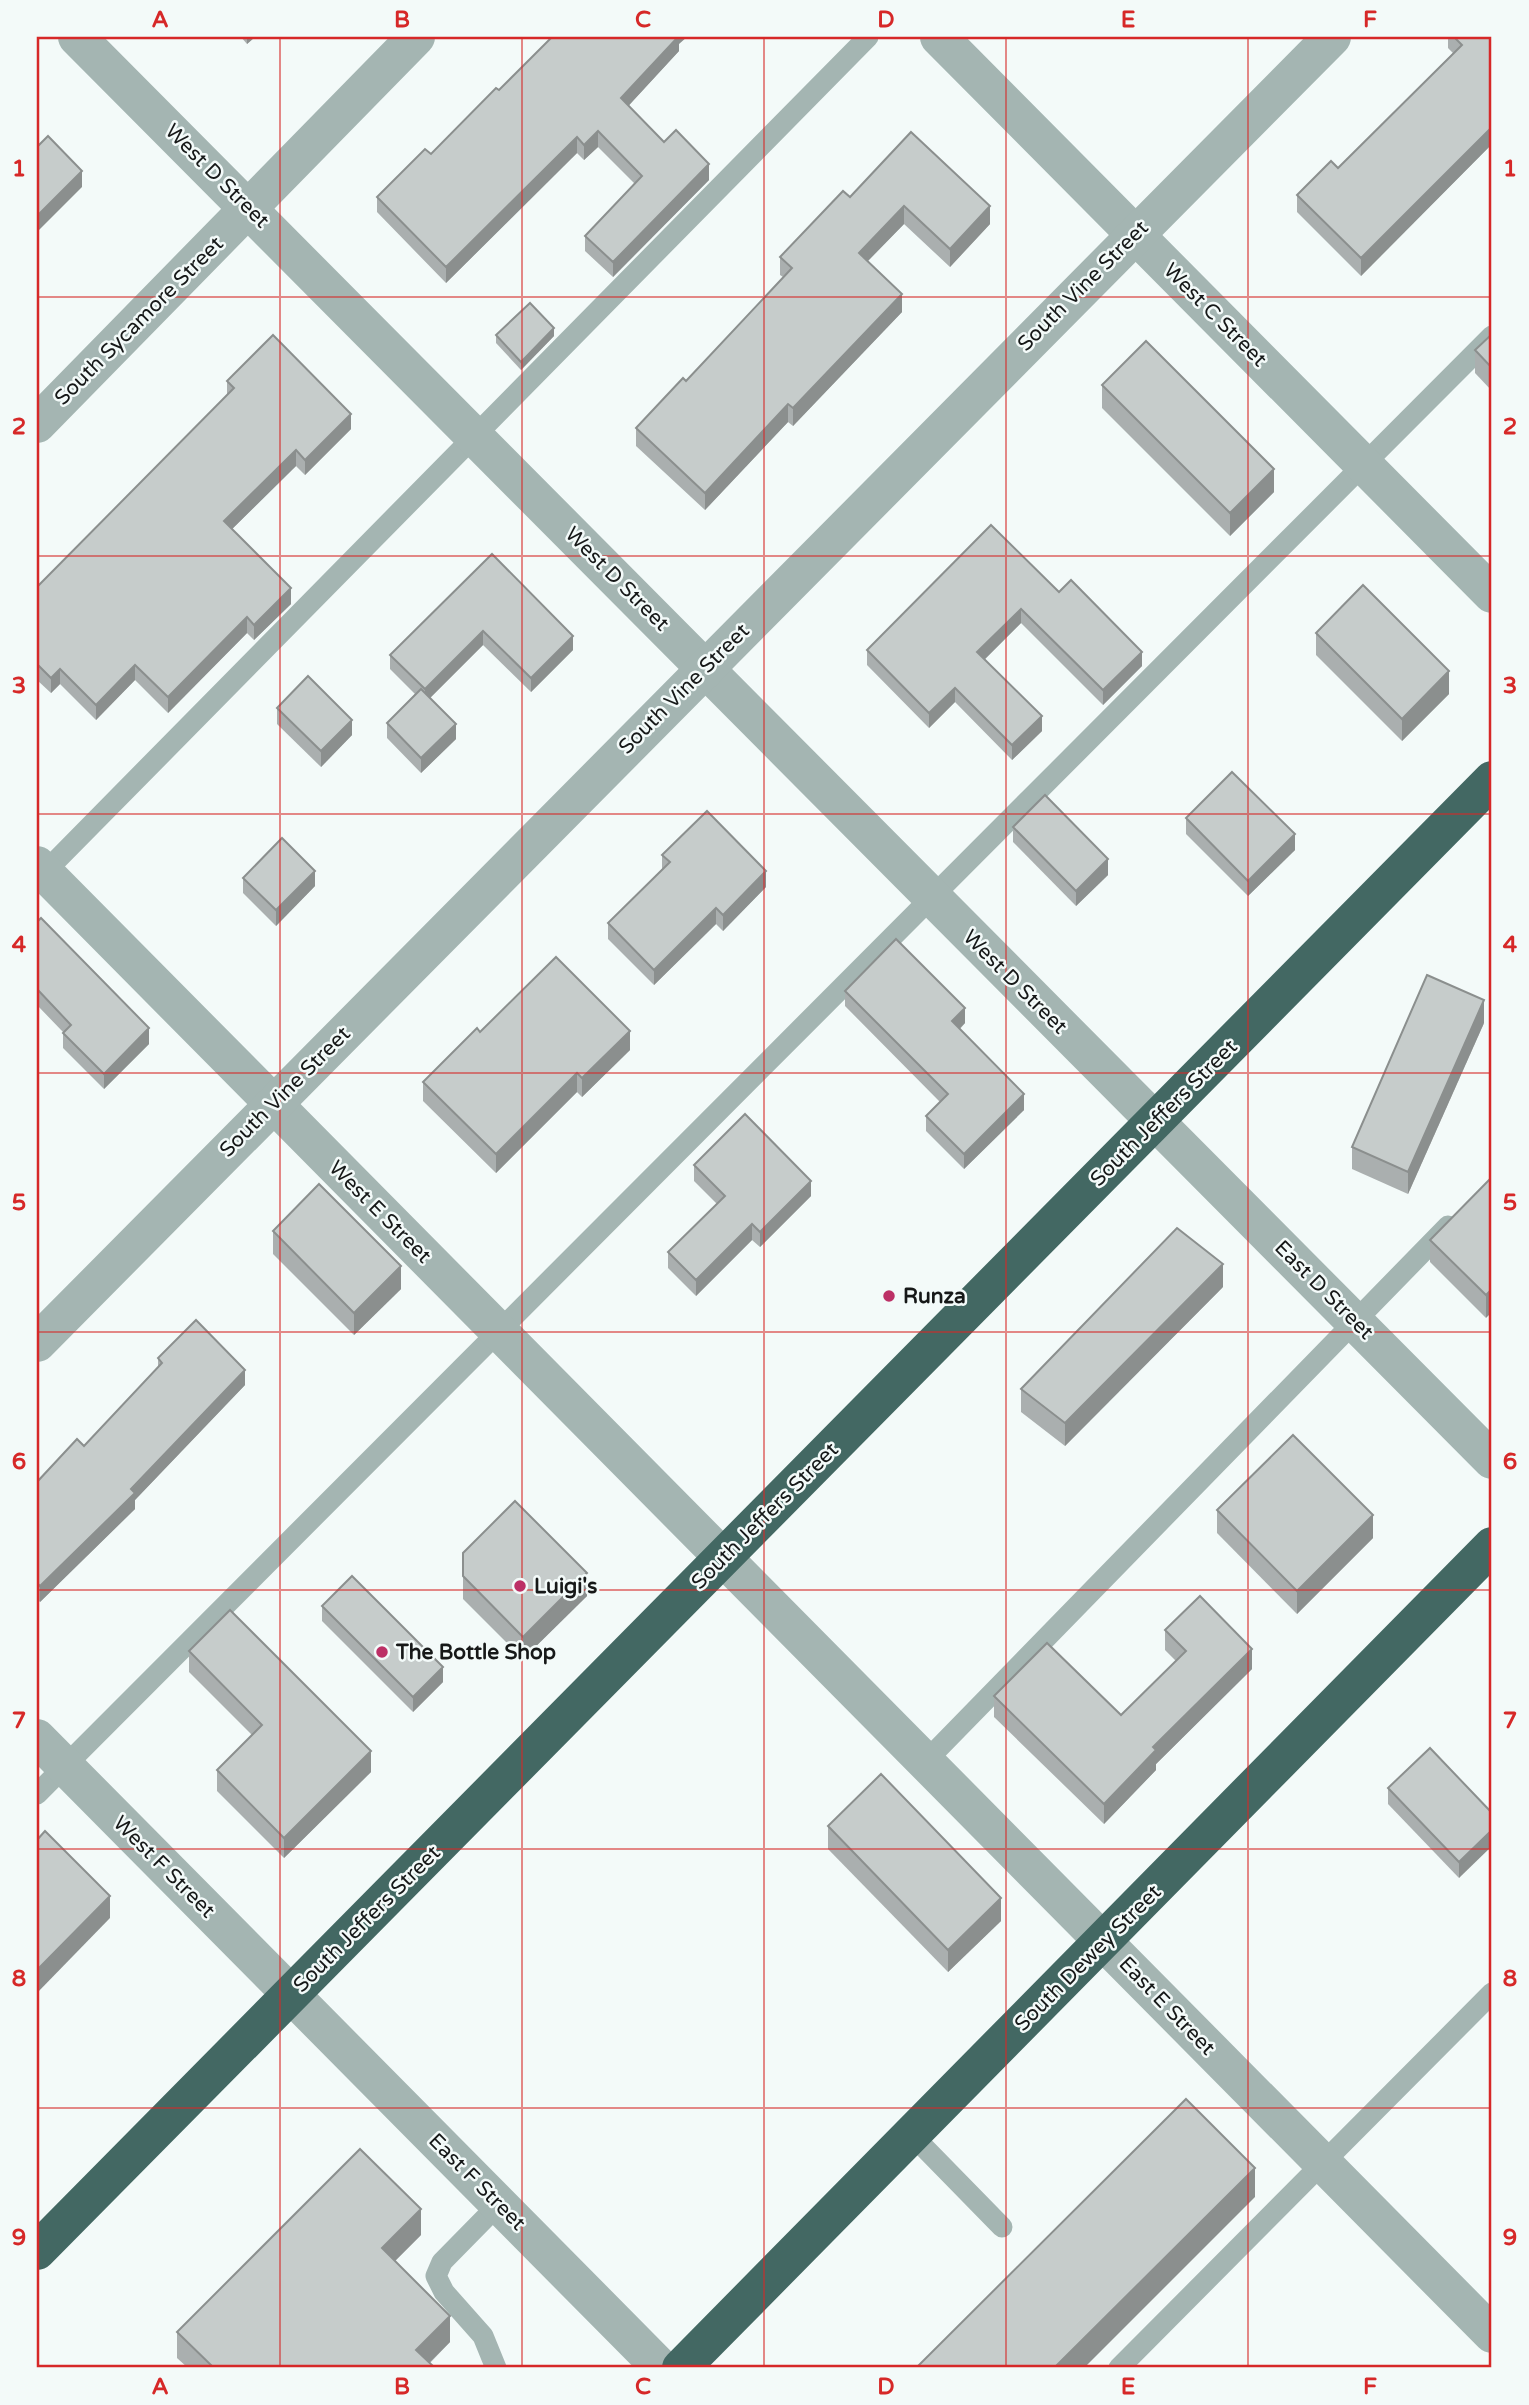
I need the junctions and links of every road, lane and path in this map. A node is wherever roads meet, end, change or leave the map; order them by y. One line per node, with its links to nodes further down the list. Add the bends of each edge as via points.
1 (78, 37): 6 (street, West D Street)
2 (416, 37): 6 (street, South Sycamore Street)
3 (868, 37): 10 (lane)
4 (939, 37): 7 (street, West C Street)
5 (1332, 37): 7 (street, South Vine Street)
6 (250, 209): 9 (street, South Sycamore Street); 10 (street, West D Street)
7 (1134, 234): 11 (street, West C Street); 13 (street, South Vine Street)
8 (1492, 335): 11 (lane)
9 (37, 424)
10 (475, 436): 13 (street, West D Street); 15 (lane)
11 (1363, 463): 12 (street, West C Street); 16 (lane)
12 (1492, 594)
13 (705, 668): 16 (street, West D Street); 17 (street, South Vine Street)
14 (1492, 780): 18 (highway, South Jeffers Street)
15 (39, 873): 17 (street, West E Street)
16 (930, 896): 18 (street, West D Street); 21 (lane)
17 (273, 1104): 21 (street, West E Street); 22 (street, South Vine Street)
18 (1155, 1122): 20 (street, East D Street); 25 (highway, South Jeffers Street)
19 (1463, 1212): 20 (lane)
20 (1354, 1319): 23 (street, East D Street); 27 (lane)
21 (497, 1330): 25 (street, West E Street); 28 (lane)
22 (37, 1343)
23 (1492, 1460)
24 (1492, 1546): 30 (highway, South Dewey Street)
25 (723, 1559): 27 (street, East E Street); 32 (highway, South Jeffers Street)
26 (37, 1738): 28 (street, West F Street)
27 (925, 1762): 30 (street, East E Street)
28 (65, 1766): 29 (lane); 32 (street, West F Street)
29 (37, 1794)
30 (1105, 1942): 33 (highway, South Dewey Street); 34 (street, East E Street)
31 (1492, 1993): 34 (lane)
32 (292, 1995): 35 (street, East F Street); 37 (highway, South Jeffers Street)
33 (913, 2136): 36 (lane); 41 (highway, South Dewey Street)
34 (1322, 2164): 38 (street, East E Street); 42 (lane)
35 (499, 2204): 39 (lane, via 442,2262 436,2276 444,2292 483,2336); 40 (street, East F Street)
36 (1002, 2227)
37 (37, 2251)
38 (1492, 2334)
39 (496, 2368)
40 (661, 2368)
41 (681, 2368)
42 (1119, 2368)

